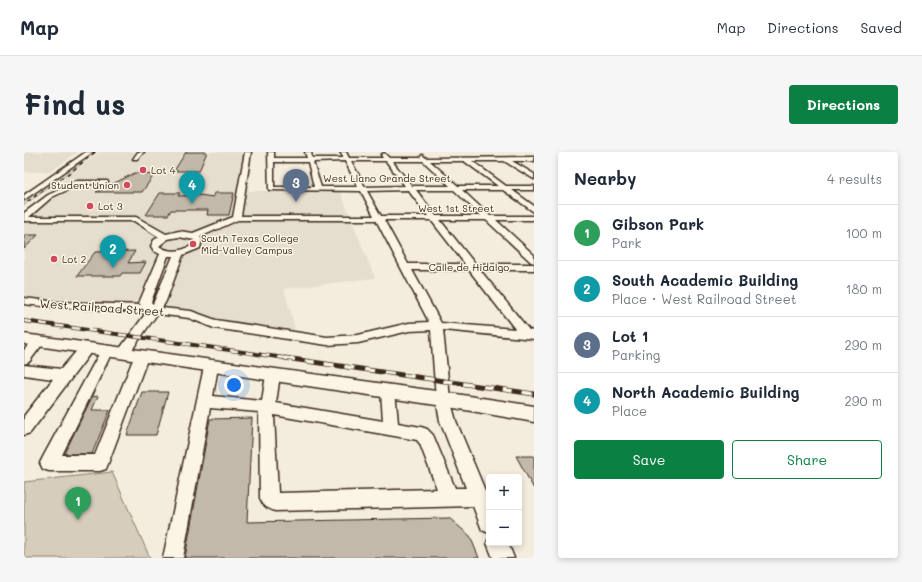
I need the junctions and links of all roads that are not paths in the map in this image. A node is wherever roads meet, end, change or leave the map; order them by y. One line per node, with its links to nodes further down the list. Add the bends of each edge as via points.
1 (90, 152): 28 (street)
2 (141, 152): 11 (street)
3 (248, 152): 31 (street)
4 (271, 152): 16 (street)
5 (308, 152): 17 (street)
6 (343, 152): 18 (street)
7 (382, 152): 19 (street)
8 (418, 152): 12 (street)
9 (456, 152): 13 (street)
10 (494, 152): 14 (street)
11 (135, 158)
12 (425, 159): 13 (street); 19 (street); 24 (street)
13 (465, 159): 14 (street); 25 (street)
14 (506, 159): 15 (street); 20 (street)
15 (534, 159)
16 (271, 160): 17 (street); 27 (street, West Llano Grande Street, via 271,189)
17 (310, 160): 18 (street); 27 (street)
18 (348, 160): 19 (street); 22 (street)
19 (388, 160): 23 (street)
20 (534, 177)
21 (105, 182): 30 (street, via 76,182 50,196)
22 (363, 188): 23 (street, West Llano Grande Street); 27 (street, West Llano Grande Street); 32 (street)
23 (410, 188): 24 (street, West Llano Grande Street); 33 (street)
24 (456, 188): 25 (street, West Llano Grande Street); 34 (street)
25 (503, 188): 26 (street, West Llano Grande Street); 29 (street)
26 (534, 188)
27 (318, 189)
28 (25, 196)
29 (534, 210)
30 (24, 218): 36 (street, via 136,219)
31 (237, 218): 32 (street, West 1st Street); 37 (street)
32 (378, 218): 33 (street, West 1st Street); 41 (street)
33 (434, 218): 34 (street, West 1st Street); 42 (street)
34 (490, 218): 35 (street, West 1st Street); 40 (street)
35 (534, 218)
36 (165, 236): 37 (street); 38 (street, via 155,246)
37 (194, 236): 39 (street, via 198,239 196,246)
38 (165, 253): 39 (street); 45 (street, via 145,303)
39 (179, 253): 45 (street, via 161,301)
40 (533, 258)
41 (404, 267): 42 (street, Calle de Hidalgo); 46 (street)
42 (473, 267): 43 (street, Calle de Hidalgo); 47 (street)
43 (534, 267)
44 (24, 300): 45 (street, West Railroad Street, via 58,305 120,306)
45 (154, 310): 46 (street, West Railroad Street, via 191,315 214,324 327,341 358,339 410,327); 50 (street)
46 (437, 326): 47 (street, West Railroad Street); 58 (street)
47 (530, 335)
48 (31, 341): 49 (main road); 52 (street)
49 (86, 349): 50 (main road); 55 (street)
50 (114, 353): 51 (main road); 51 (street, via 49,463 100,463)
51 (141, 357): 53 (main road)
52 (24, 359)
53 (211, 366): 56 (main road); 59 (street)
54 (24, 370): 55 (street)
55 (64, 375): 62 (street)
56 (273, 375): 57 (main road); 60 (street, via 270,401)
57 (388, 391): 58 (main road); 63 (street)
58 (443, 399): 61 (main road); 64 (street, via 448,421)
59 (204, 402): 60 (street); 68 (street)
60 (266, 407): 63 (street); 65 (street, via 269,498 274,502)
61 (534, 414)
62 (24, 428)
63 (390, 429): 65 (street, via 421,434 427,440)
64 (478, 497): 65 (street); 66 (street)
65 (450, 498)
66 (486, 516)
67 (498, 546): 69 (street)
68 (173, 558)
69 (504, 558)

